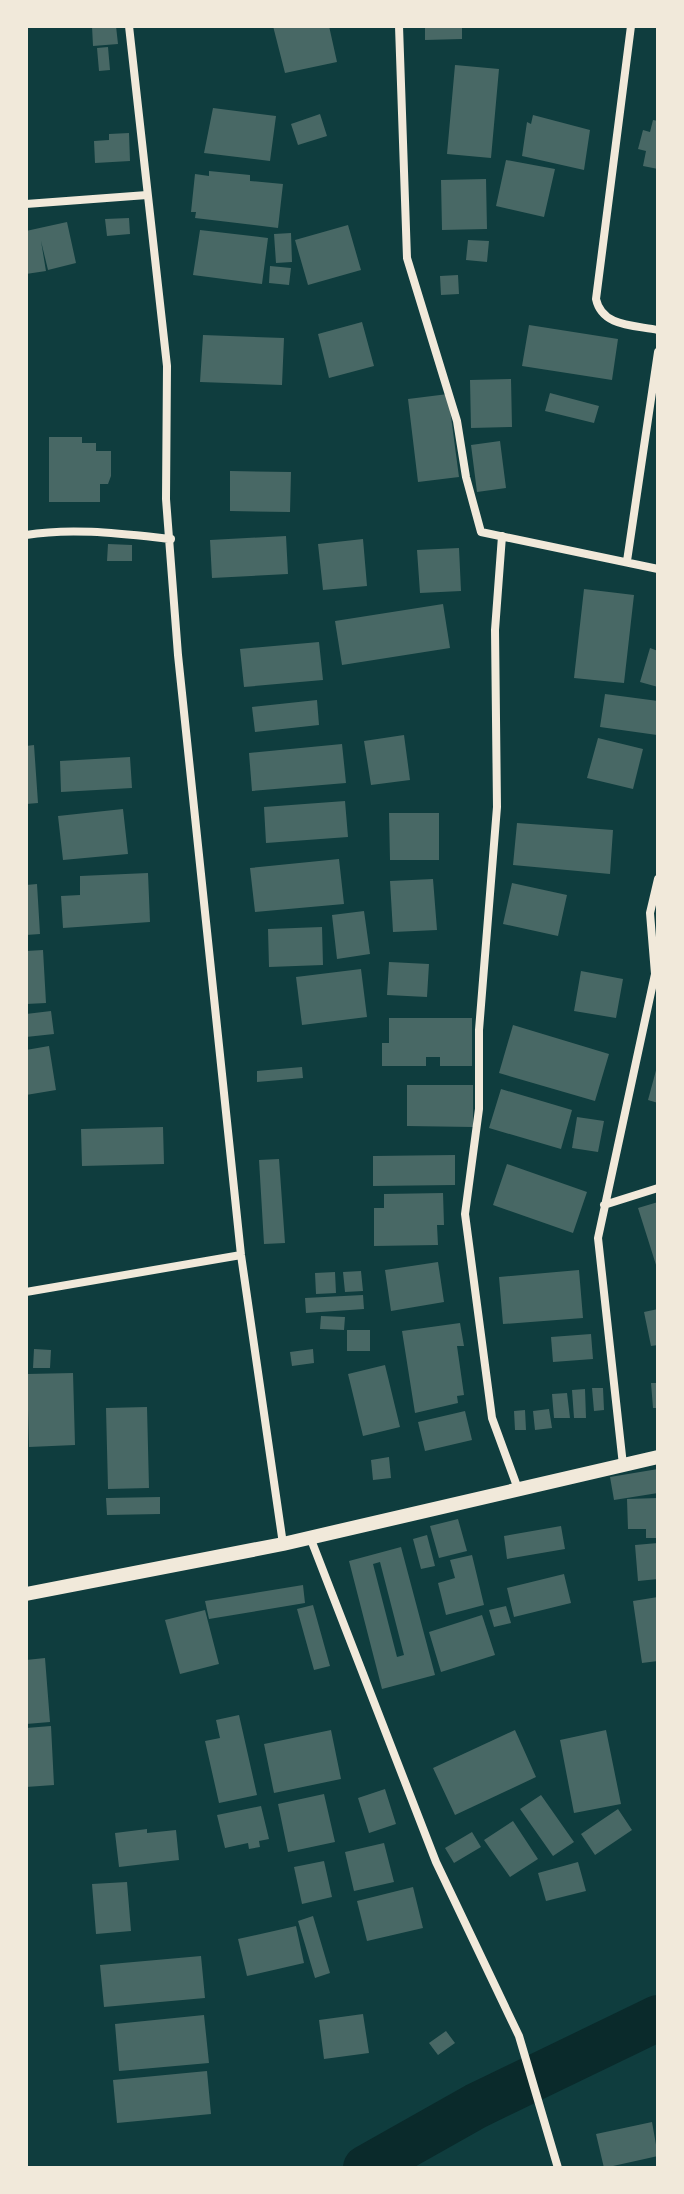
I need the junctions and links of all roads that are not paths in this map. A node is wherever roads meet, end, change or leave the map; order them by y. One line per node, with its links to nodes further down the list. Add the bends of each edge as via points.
1 (129, 26): 4 (street)
2 (399, 26): 9 (street, via 407,258 457,421 481,532)
3 (631, 26): 6 (street, via 596,299 606,319)
4 (147, 195): 5 (street); 10 (street, via 167,366 166,499)
5 (26, 204)
6 (658, 330)
7 (658, 352): 11 (street)
8 (26, 535): 10 (street)
9 (502, 536): 11 (street); 20 (street, via 495,630 497,807 479,1030 479,1109 465,1214 492,1418)
10 (171, 539): 16 (street, via 178,655)
11 (627, 561): 12 (street)
12 (658, 569)
13 (658, 879): 15 (street, via 650,913 655,974)
14 (658, 1188): 15 (street)
15 (604, 1205): 19 (street, via 598,1238)
16 (241, 1255): 17 (street); 22 (street)
17 (26, 1292)
18 (658, 1457): 19 (street)
19 (623, 1465): 20 (street)
20 (518, 1489): 21 (street)
21 (310, 1537): 22 (street); 24 (street, via 436,1862 519,2036)
22 (283, 1544): 23 (street)
23 (26, 1594)
24 (558, 2168)

